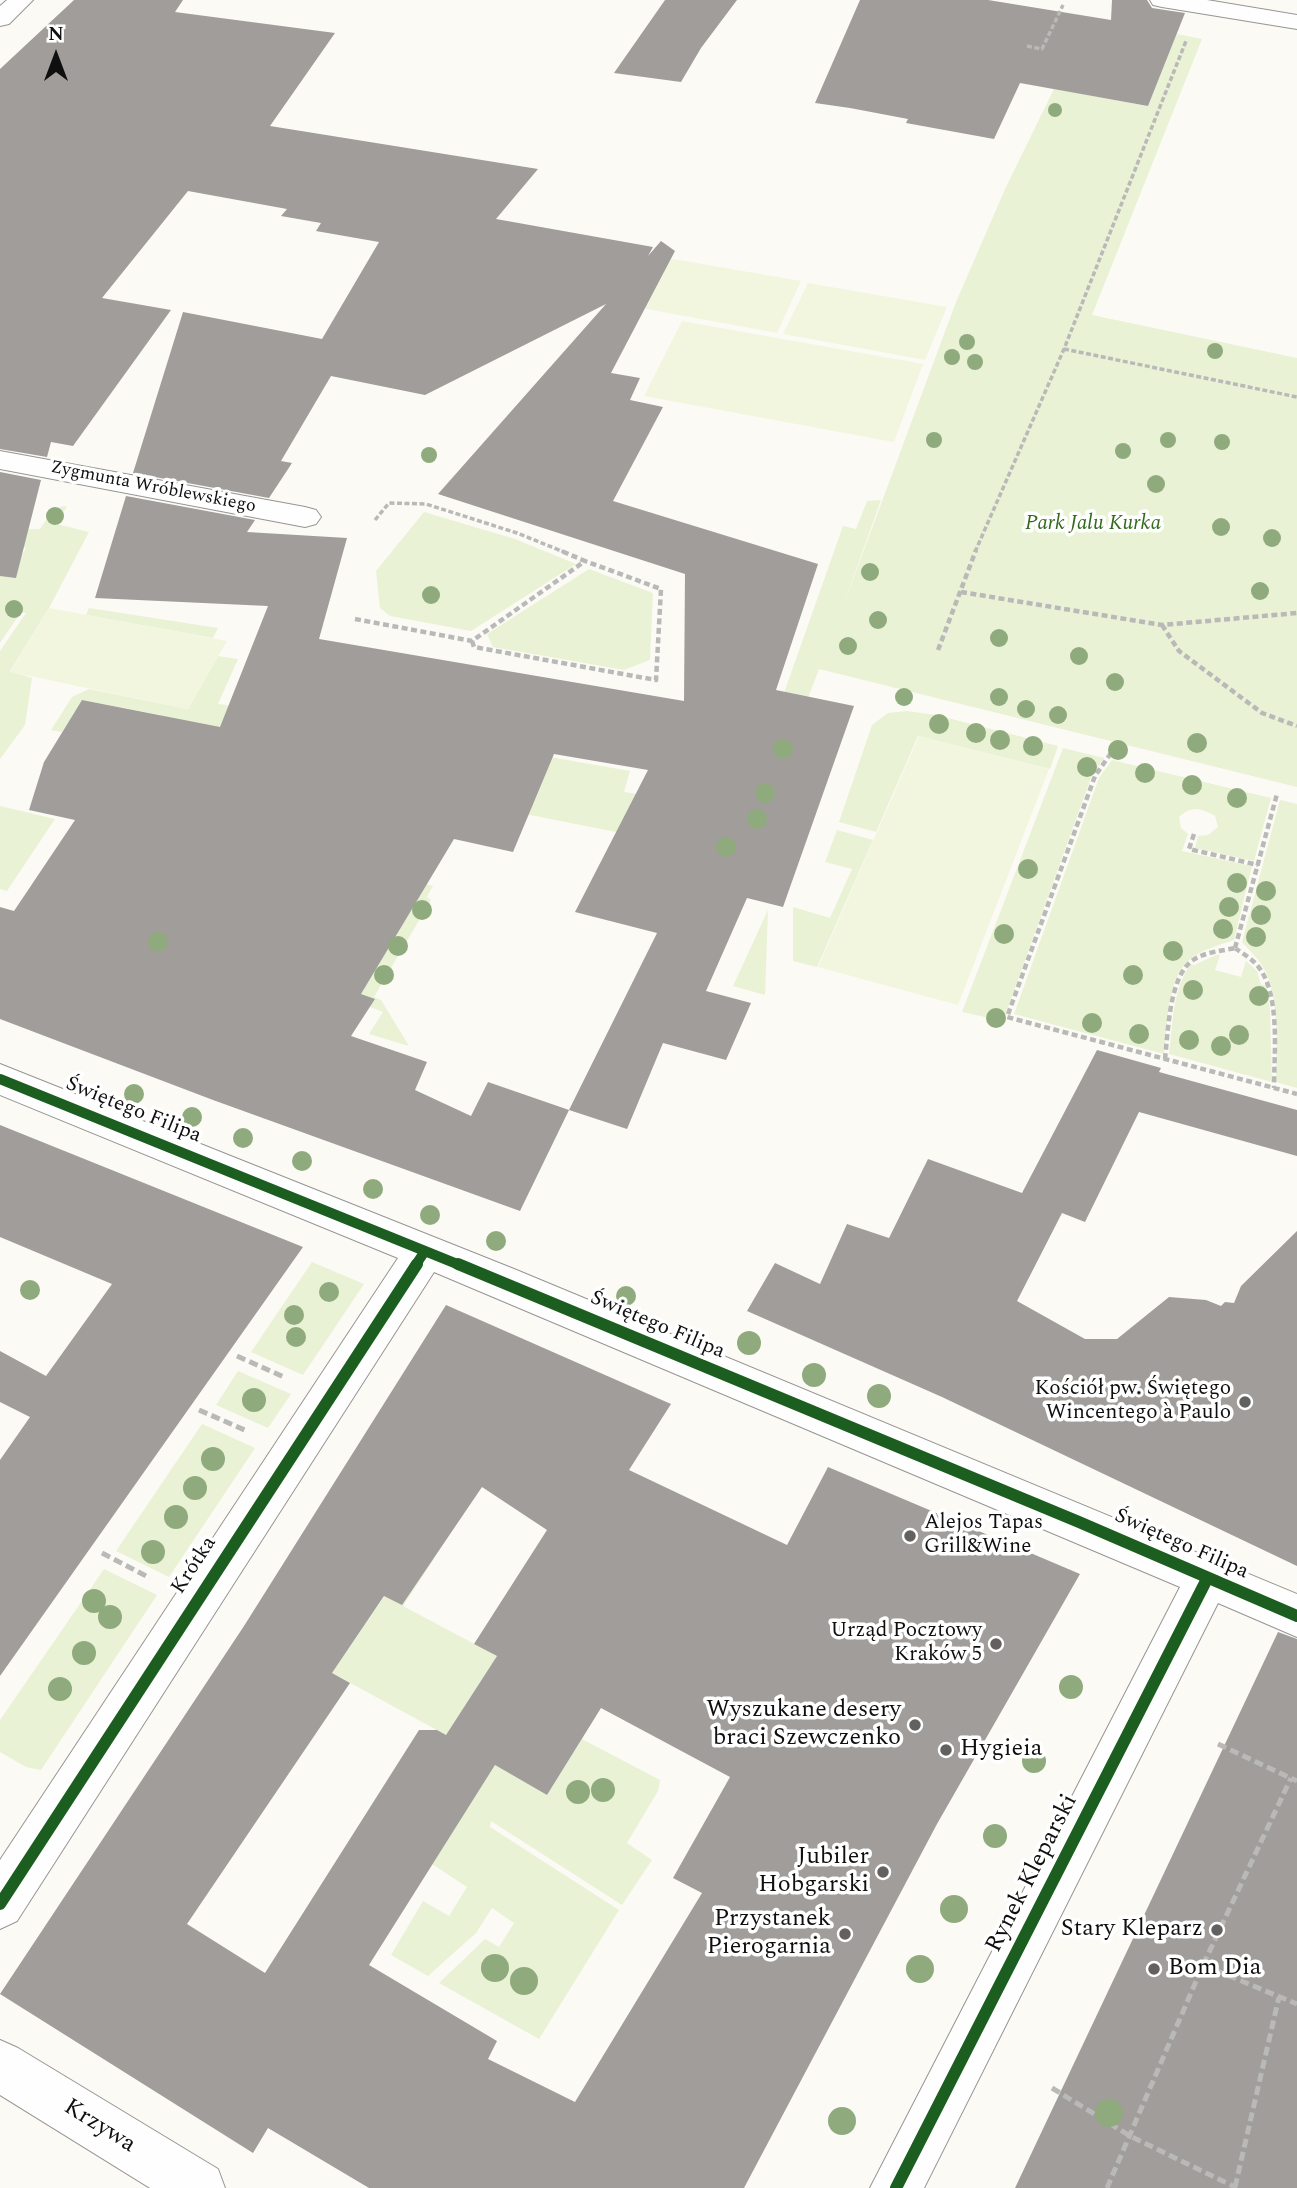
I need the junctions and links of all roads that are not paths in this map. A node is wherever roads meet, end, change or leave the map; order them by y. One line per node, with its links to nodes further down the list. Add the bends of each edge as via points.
1 (21, 0): 3 (street)
2 (1162, 0): 4 (street)
3 (0, 19)
4 (1297, 22)
5 (0, 460): 6 (street, Zygmunta Wróblewskiego)
6 (305, 517)
7 (0, 1079): 8 (street, Świętego Filipa)
8 (425, 1251): 9 (street, Świętego Filipa); 11 (street, Krótka)
9 (1207, 1579): 10 (street, Świętego Filipa); 14 (street, Rynek Kleparski)
10 (1297, 1616)
11 (0, 1904)
12 (0, 2066): 13 (street, Krzywa)
13 (199, 2188)
14 (896, 2188)

